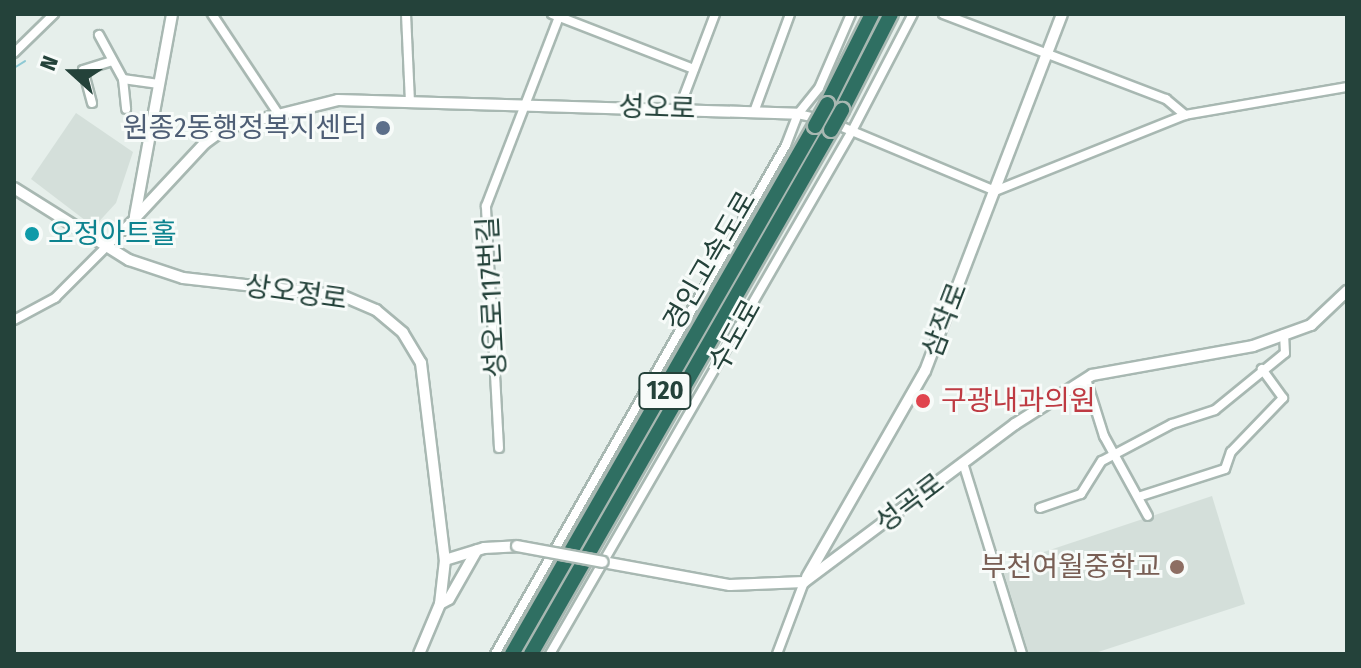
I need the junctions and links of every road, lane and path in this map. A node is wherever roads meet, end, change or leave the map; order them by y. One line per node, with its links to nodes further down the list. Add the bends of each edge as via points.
1 (54, 14): 15 (street)
2 (172, 14): 20 (street)
3 (212, 14): 29 (street)
4 (406, 14): 22 (street)
5 (715, 14): 18 (street)
6 (790, 14): 27 (street)
7 (851, 14): 28 (street, via 819,88)
8 (872, 14): 54 (highway, 경인고속도로 / 120, bridge, via 815,126)
9 (891, 14): 55 (highway, 경인고속도로 / 120, bridge, via 831,130)
10 (913, 14): 31 (street, 수도로)
11 (943, 14): 16 (street)
12 (1062, 14): 16 (street, 삼작로)
13 (557, 15): 18 (street); 24 (street, 성오로117번길)
14 (99, 35): 17 (street)
15 (14, 53)
16 (1047, 54): 30 (street, via 1166,99); 33 (street, 삼작로)
17 (113, 61): 19 (street); 23 (street, via 83,70)
18 (694, 69): 26 (street)
19 (123, 79): 20 (street); 25 (street)
20 (159, 84): 34 (street)
21 (1347, 87): 30 (street)
22 (410, 102): 24 (street, 성오로); 29 (street, 성오로, via 338,100)
23 (92, 103)
24 (525, 104): 26 (street, 성오로); 41 (street, 성오로117번길, via 486,206)
25 (126, 109)
26 (679, 109): 27 (street, 성오로)
27 (754, 112): 28 (street, 성오로)
28 (798, 114): 31 (street, 성오로); 53 (street, via 786,145)
29 (279, 115): 34 (street, 성오로, via 226,128 205,143)
30 (1185, 115): 33 (street)
31 (852, 131): 33 (street, 성오로); 49 (street, 수도로)
32 (14, 188): 35 (street, 상오정로)
33 (995, 191): 50 (street, 삼작로, via 925,371)
34 (135, 218): 35 (street, 성오로)
35 (105, 249): 37 (street, 성오로, via 55,298); 48 (street, 상오정로, via 183,278 343,296 390,320 421,363)
36 (1347, 291): 38 (street, 성곡로, via 1311,325)
37 (14, 320)
38 (1284, 334): 39 (street, via 1285,353); 40 (street, 성곡로, via 1235,351 1136,364)
39 (1262, 369): 42 (street, via 1215,410 1172,424); 44 (street, via 1283,398 1231,452 1225,469)
40 (1086, 379): 42 (street); 43 (street, 성곡로)
41 (499, 448)
42 (1115, 456): 44 (street); 45 (street, via 1097,465 1081,494)
43 (963, 463): 50 (street, 성곡로); 58 (street)
44 (1138, 497): 46 (street)
45 (1040, 508)
46 (1148, 516)
47 (477, 550): 48 (street); 49 (street, bridge, via 517,546); 51 (street, via 449,599)
48 (445, 560): 51 (street, 상오정로)
49 (603, 562): 50 (street, via 730,585); 56 (street, 수도로)
50 (804, 582): 57 (street, 삼작로)
51 (440, 604): 52 (street, 상오정로)
52 (419, 654)
53 (495, 654)
54 (512, 654)
55 (531, 654)
56 (550, 654)
57 (777, 654)
58 (1022, 654)

